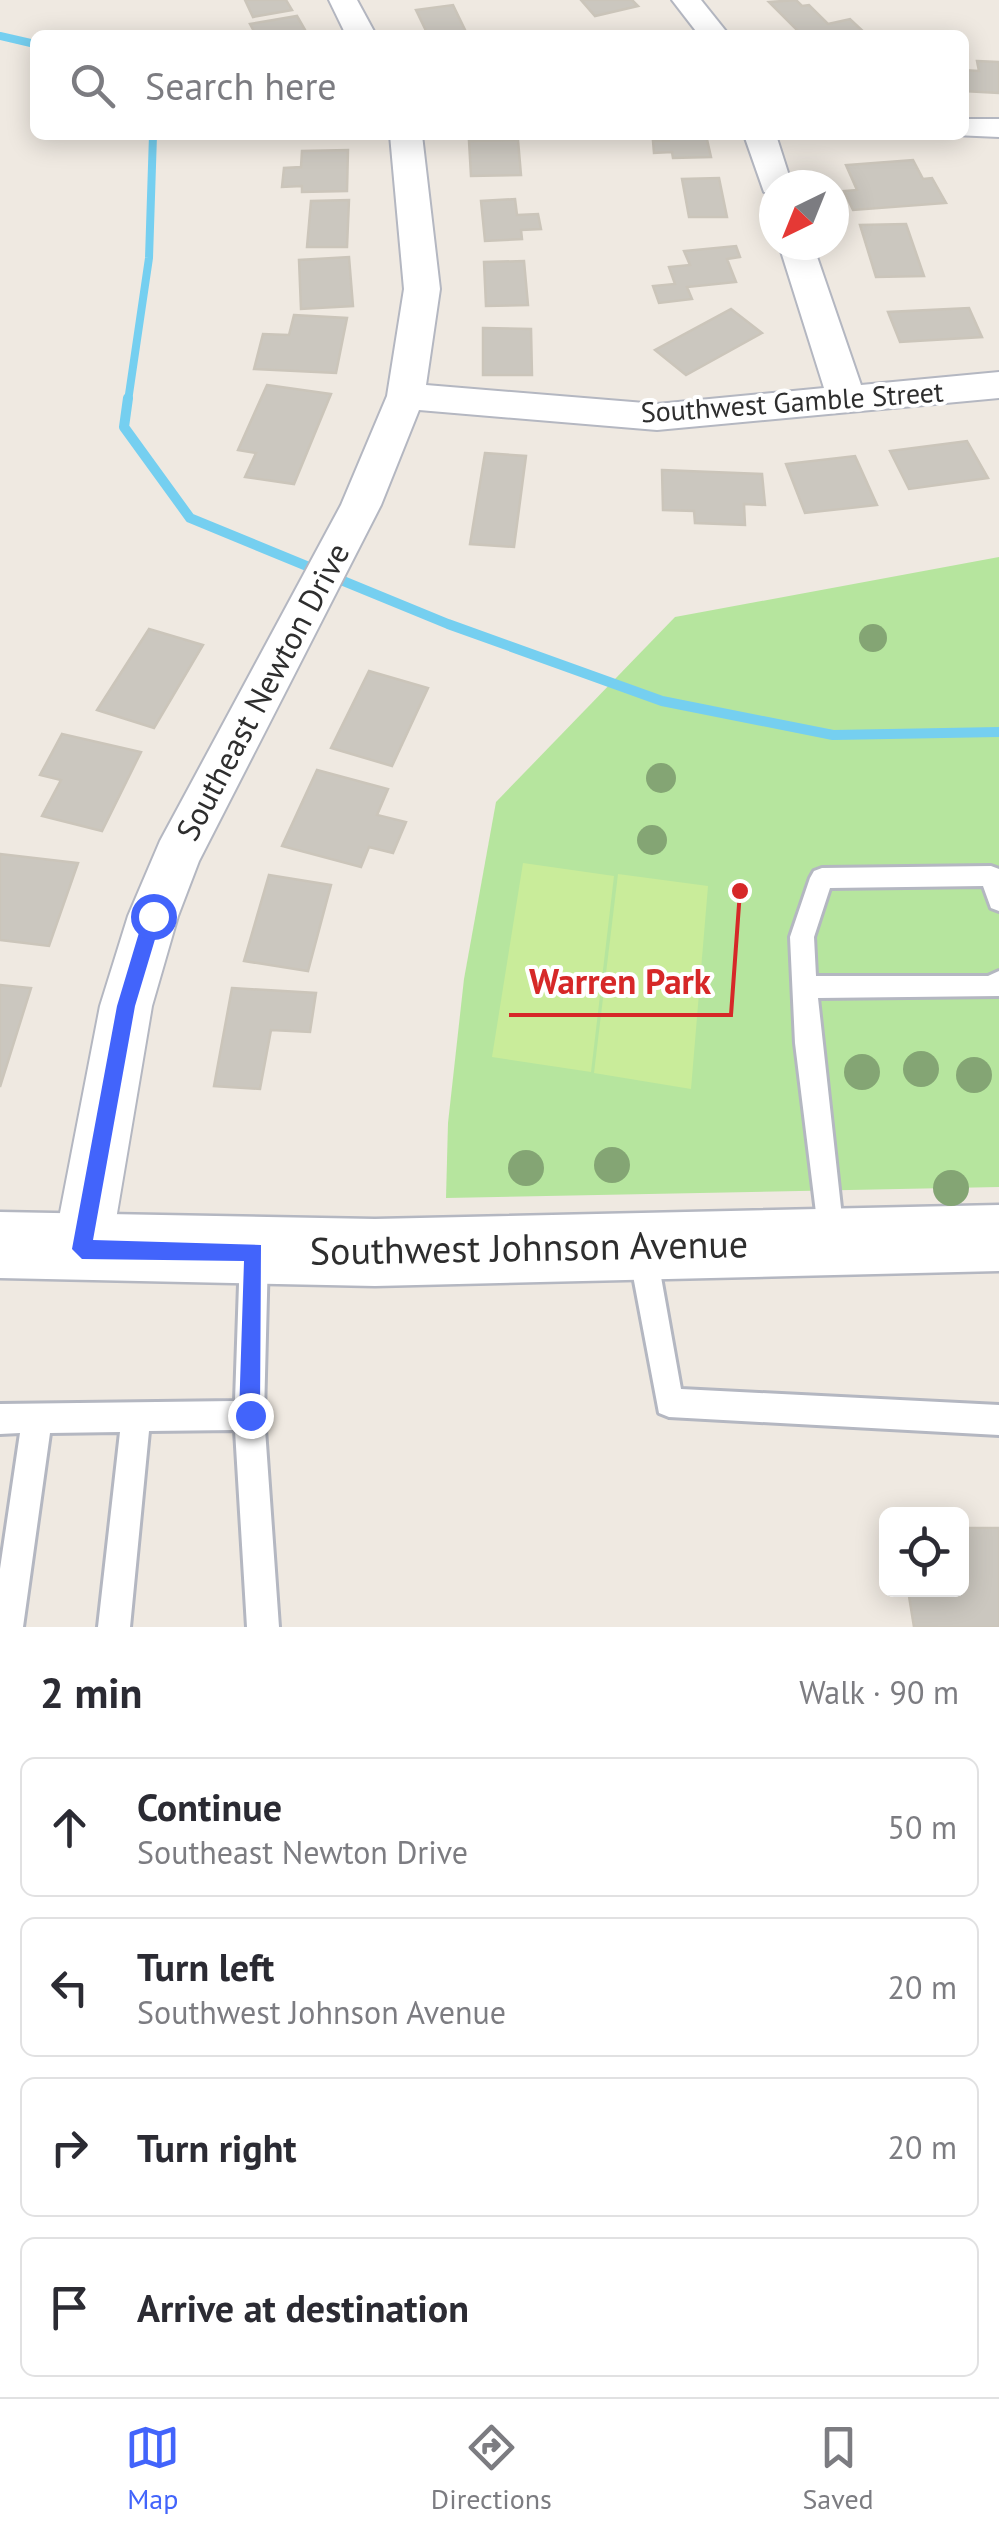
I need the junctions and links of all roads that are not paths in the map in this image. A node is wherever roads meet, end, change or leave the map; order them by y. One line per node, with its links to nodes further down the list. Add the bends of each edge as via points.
1 (343, 0): 3 (street)
2 (686, 0): 4 (street)
3 (358, 30)
4 (710, 30)
5 (969, 128): 6 (street)
6 (999, 128)
7 (407, 140): 12 (street, Southeast Newton Drive, via 422,288)
8 (762, 140): 9 (street)
9 (771, 170)
10 (801, 260): 13 (street)
11 (999, 386): 13 (street, Southwest Gamble Street)
12 (406, 396): 13 (street, Southwest Gamble Street, via 657,417); 20 (street, Southeast Newton Drive, via 361,506 153,916 126,1006)
13 (846, 397)
14 (999, 900): 16 (lane, via 992,876 822,878 802,938)
15 (999, 982): 16 (lane)
16 (805, 987): 18 (lane)
17 (999, 1238): 18 (street, Southwest Johnson Avenue)
18 (831, 1241): 21 (street, Southwest Johnson Avenue)
19 (0, 1244): 20 (street, Southwest Johnson Avenue)
20 (82, 1249): 22 (street, Southwest Johnson Avenue)
21 (642, 1249): 22 (street, Southwest Johnson Avenue); 27 (lane, via 669,1403)
22 (254, 1252): 23 (lane)
23 (250, 1415): 24 (lane); 30 (lane)
24 (136, 1417): 26 (lane); 29 (lane)
25 (0, 1419): 26 (lane)
26 (37, 1419): 28 (lane)
27 (999, 1420)
28 (7, 1627)
29 (114, 1627)
30 (263, 1627)

